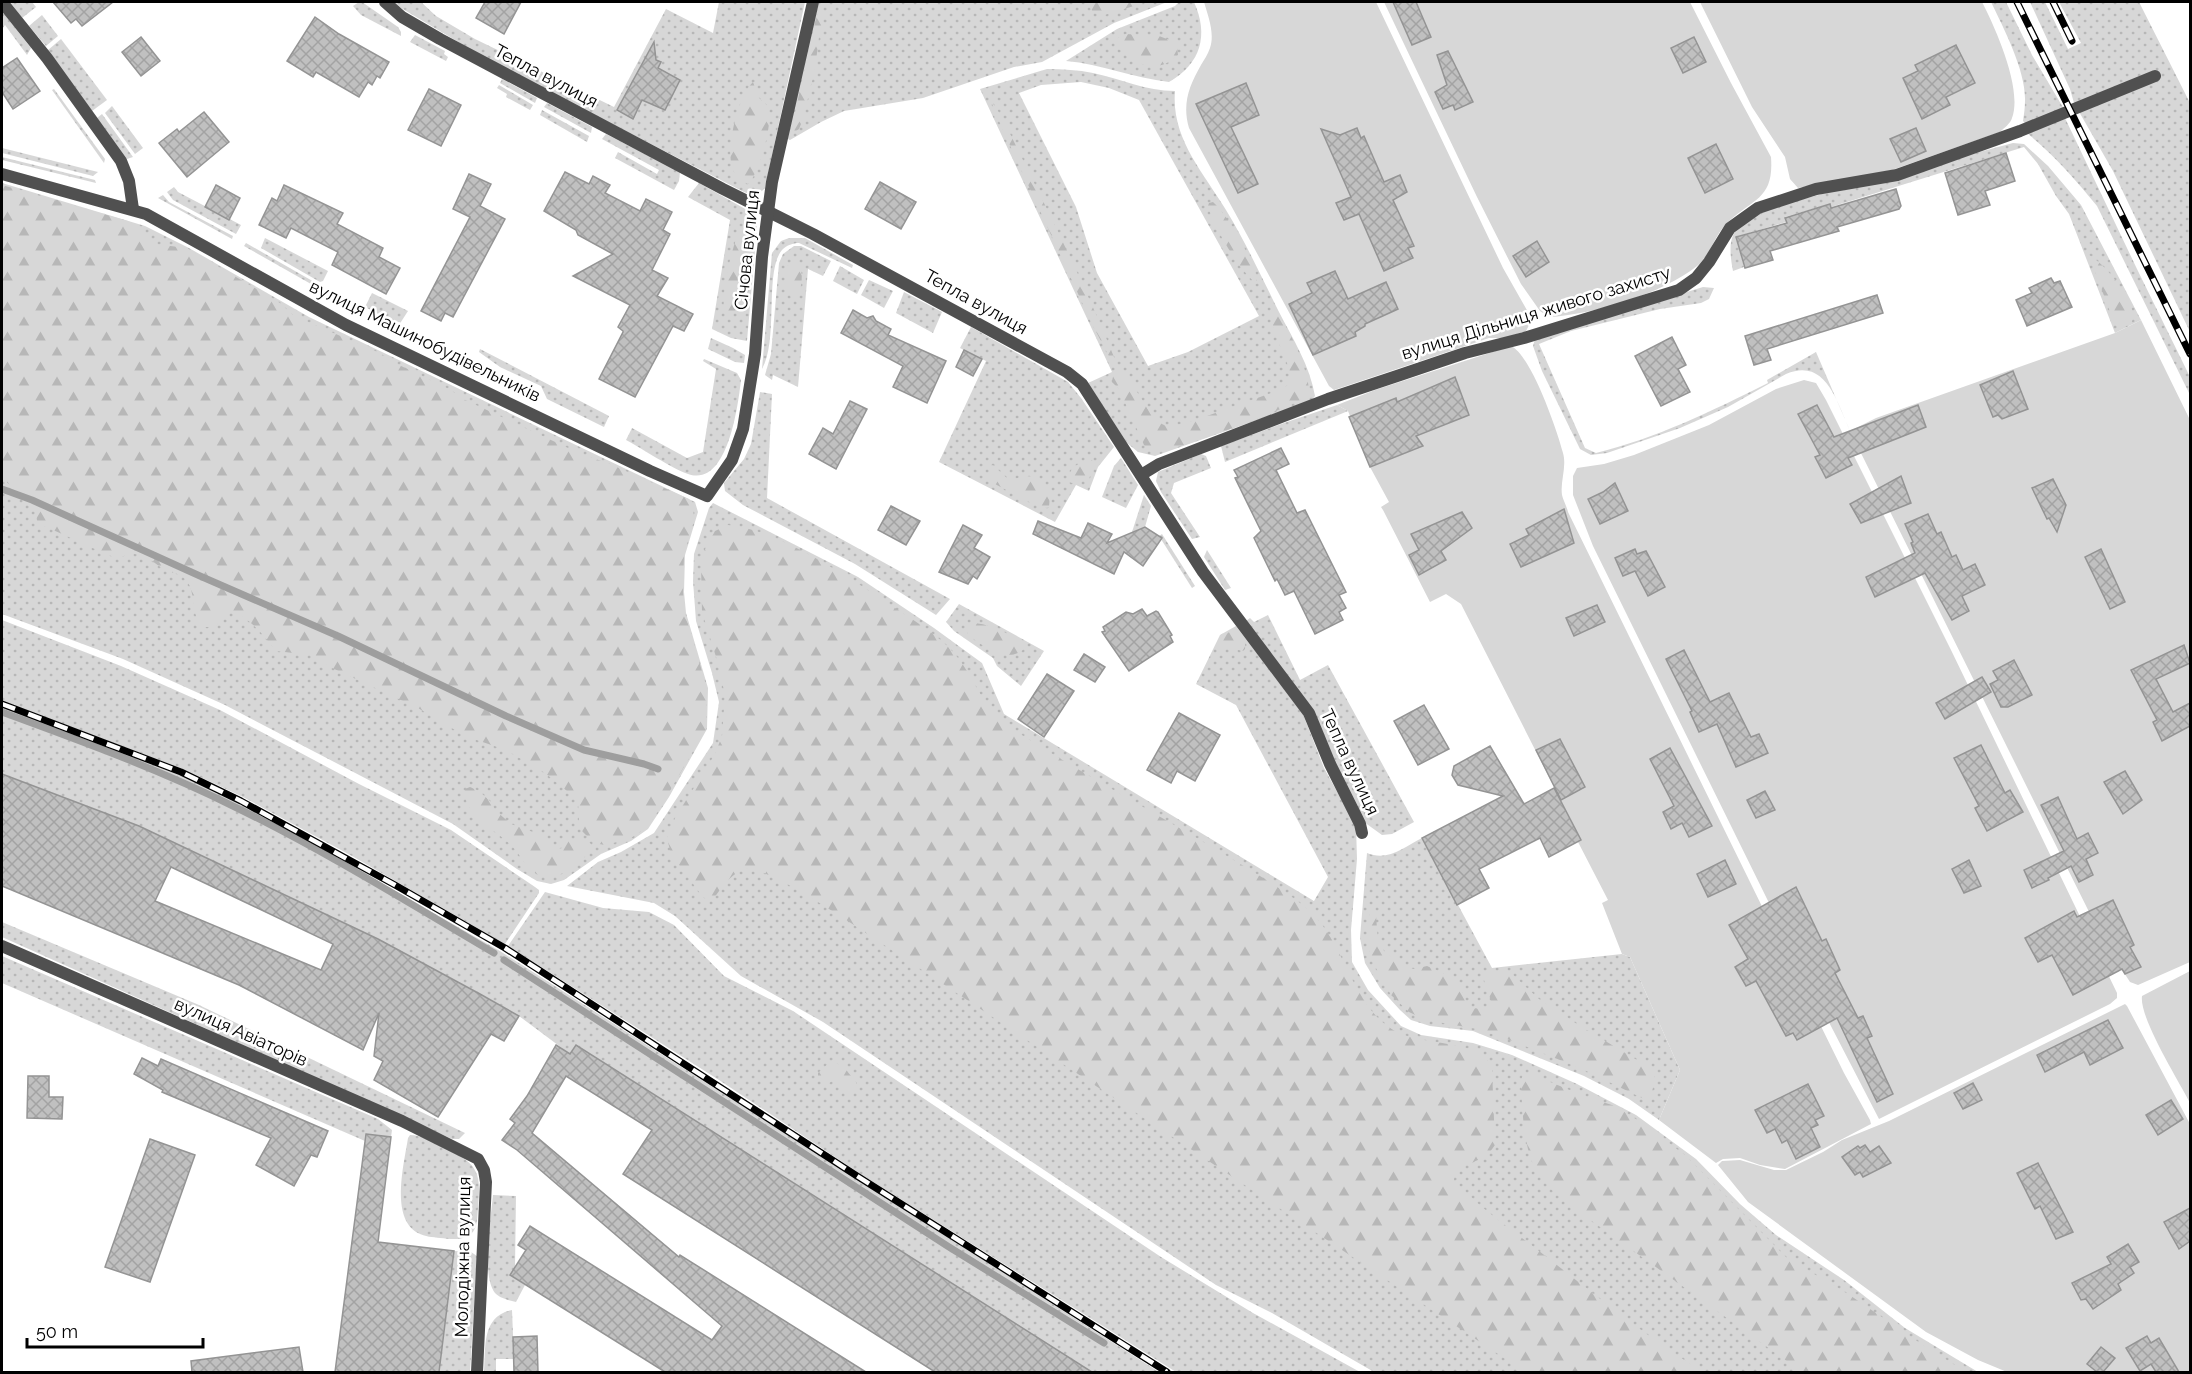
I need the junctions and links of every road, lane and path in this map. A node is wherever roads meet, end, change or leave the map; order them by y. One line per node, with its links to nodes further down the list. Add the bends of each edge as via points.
1 (2, 2): 6 (street, via 121,161)
2 (385, 2): 7 (street, Тепла вулиця, via 440,39)
3 (813, 2): 7 (street, Січова вулиця)
4 (2155, 76): 8 (street, вулиця Дільниця живого захисту, via 1897,175 1816,189 1758,208 1730,228 1696,278 1679,290 1465,353 1328,399 1159,464)
5 (2, 174): 6 (street, вулиця Машинобудівельників)
6 (133, 209): 9 (street, вулиця Машинобудівельників, via 346,325)
7 (768, 213): 8 (street, Тепла вулиця, via 1067,372 1082,384); 9 (street, Січова вулиця, via 755,354 743,429 732,460)
8 (1141, 475): 10 (street, Тепла вулиця, via 1203,572 1309,713)
9 (707, 496)
10 (1362, 833)
11 (2, 946): 12 (street, вулиця Авіаторів)
12 (465, 1151): 13 (street, Молодіжна вулиця, via 478,1160 486,1182)
13 (477, 1372)

